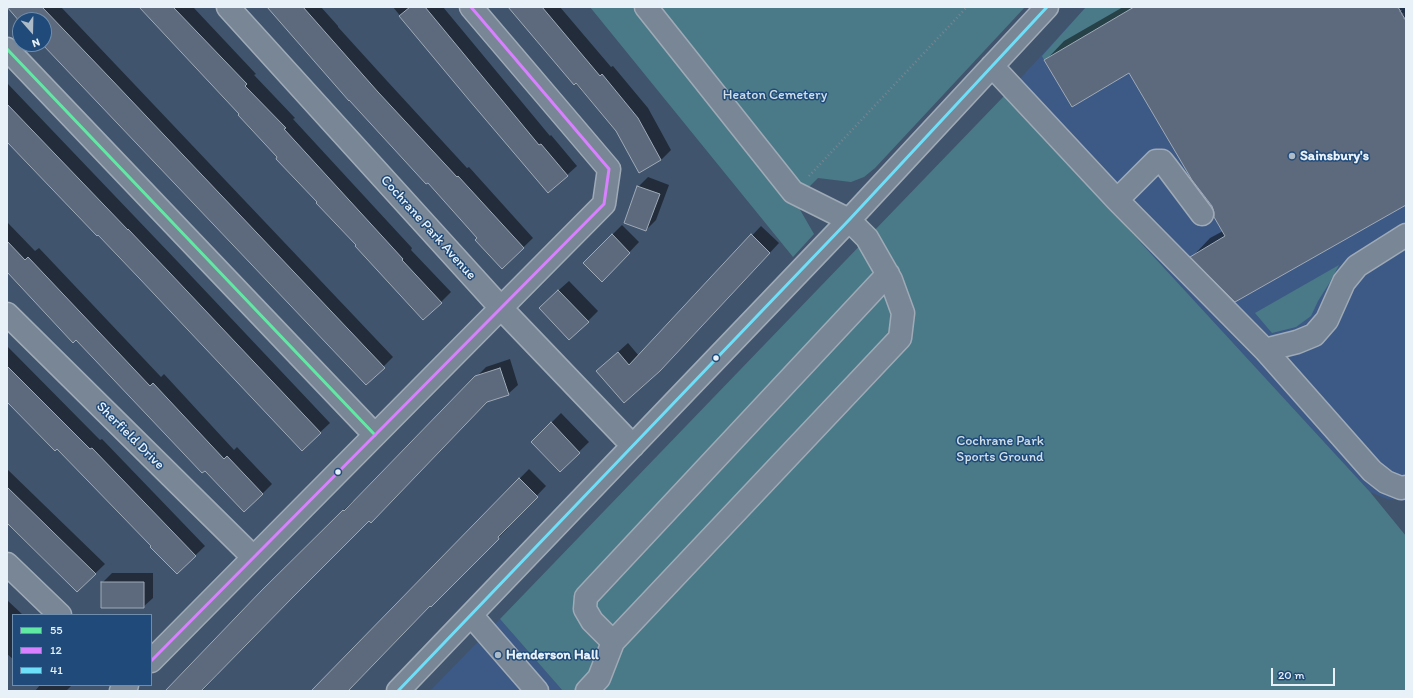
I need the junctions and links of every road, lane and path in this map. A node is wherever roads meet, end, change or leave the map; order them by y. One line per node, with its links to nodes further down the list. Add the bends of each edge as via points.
1 (228, 7): 16 (street, Cochrane Park Avenue)
2 (471, 7): 16 (street, via 609,170 604,204)
3 (646, 7): 10 (street)
4 (967, 7): 10 (path)
5 (1047, 7): 9 (street)
6 (1398, 7): 7 (path)
7 (1406, 21)
8 (7, 49): 19 (street)
9 (992, 66): 11 (street); 13 (street)
10 (793, 192): 13 (street)
11 (1117, 200): 12 (street, via 1156,161 1159,161 1166,166); 18 (street)
12 (1202, 214)
13 (849, 220): 15 (street, via 867,238); 20 (street)
14 (1406, 235): 18 (street, via 1358,266 1344,282 1327,320 1314,335)
15 (888, 274): 26 (street, via 903,313 900,338); 26 (street, via 586,597 585,609 592,621)
16 (501, 308): 19 (street); 20 (street, Cochrane Park Avenue)
17 (7, 314): 22 (street, Sherfield Drive)
18 (1265, 350): 21 (street, via 1372,471 1386,482 1401,488)
19 (375, 434): 22 (street)
20 (633, 446): 25 (street)
21 (1406, 487)
22 (253, 558): 27 (street)
23 (7, 564): 24 (street)
24 (59, 614)
25 (471, 615): 28 (street); 29 (street)
26 (613, 642): 30 (street, via 599,678)
27 (152, 660)
28 (398, 691)
29 (536, 691)
30 (587, 691)

